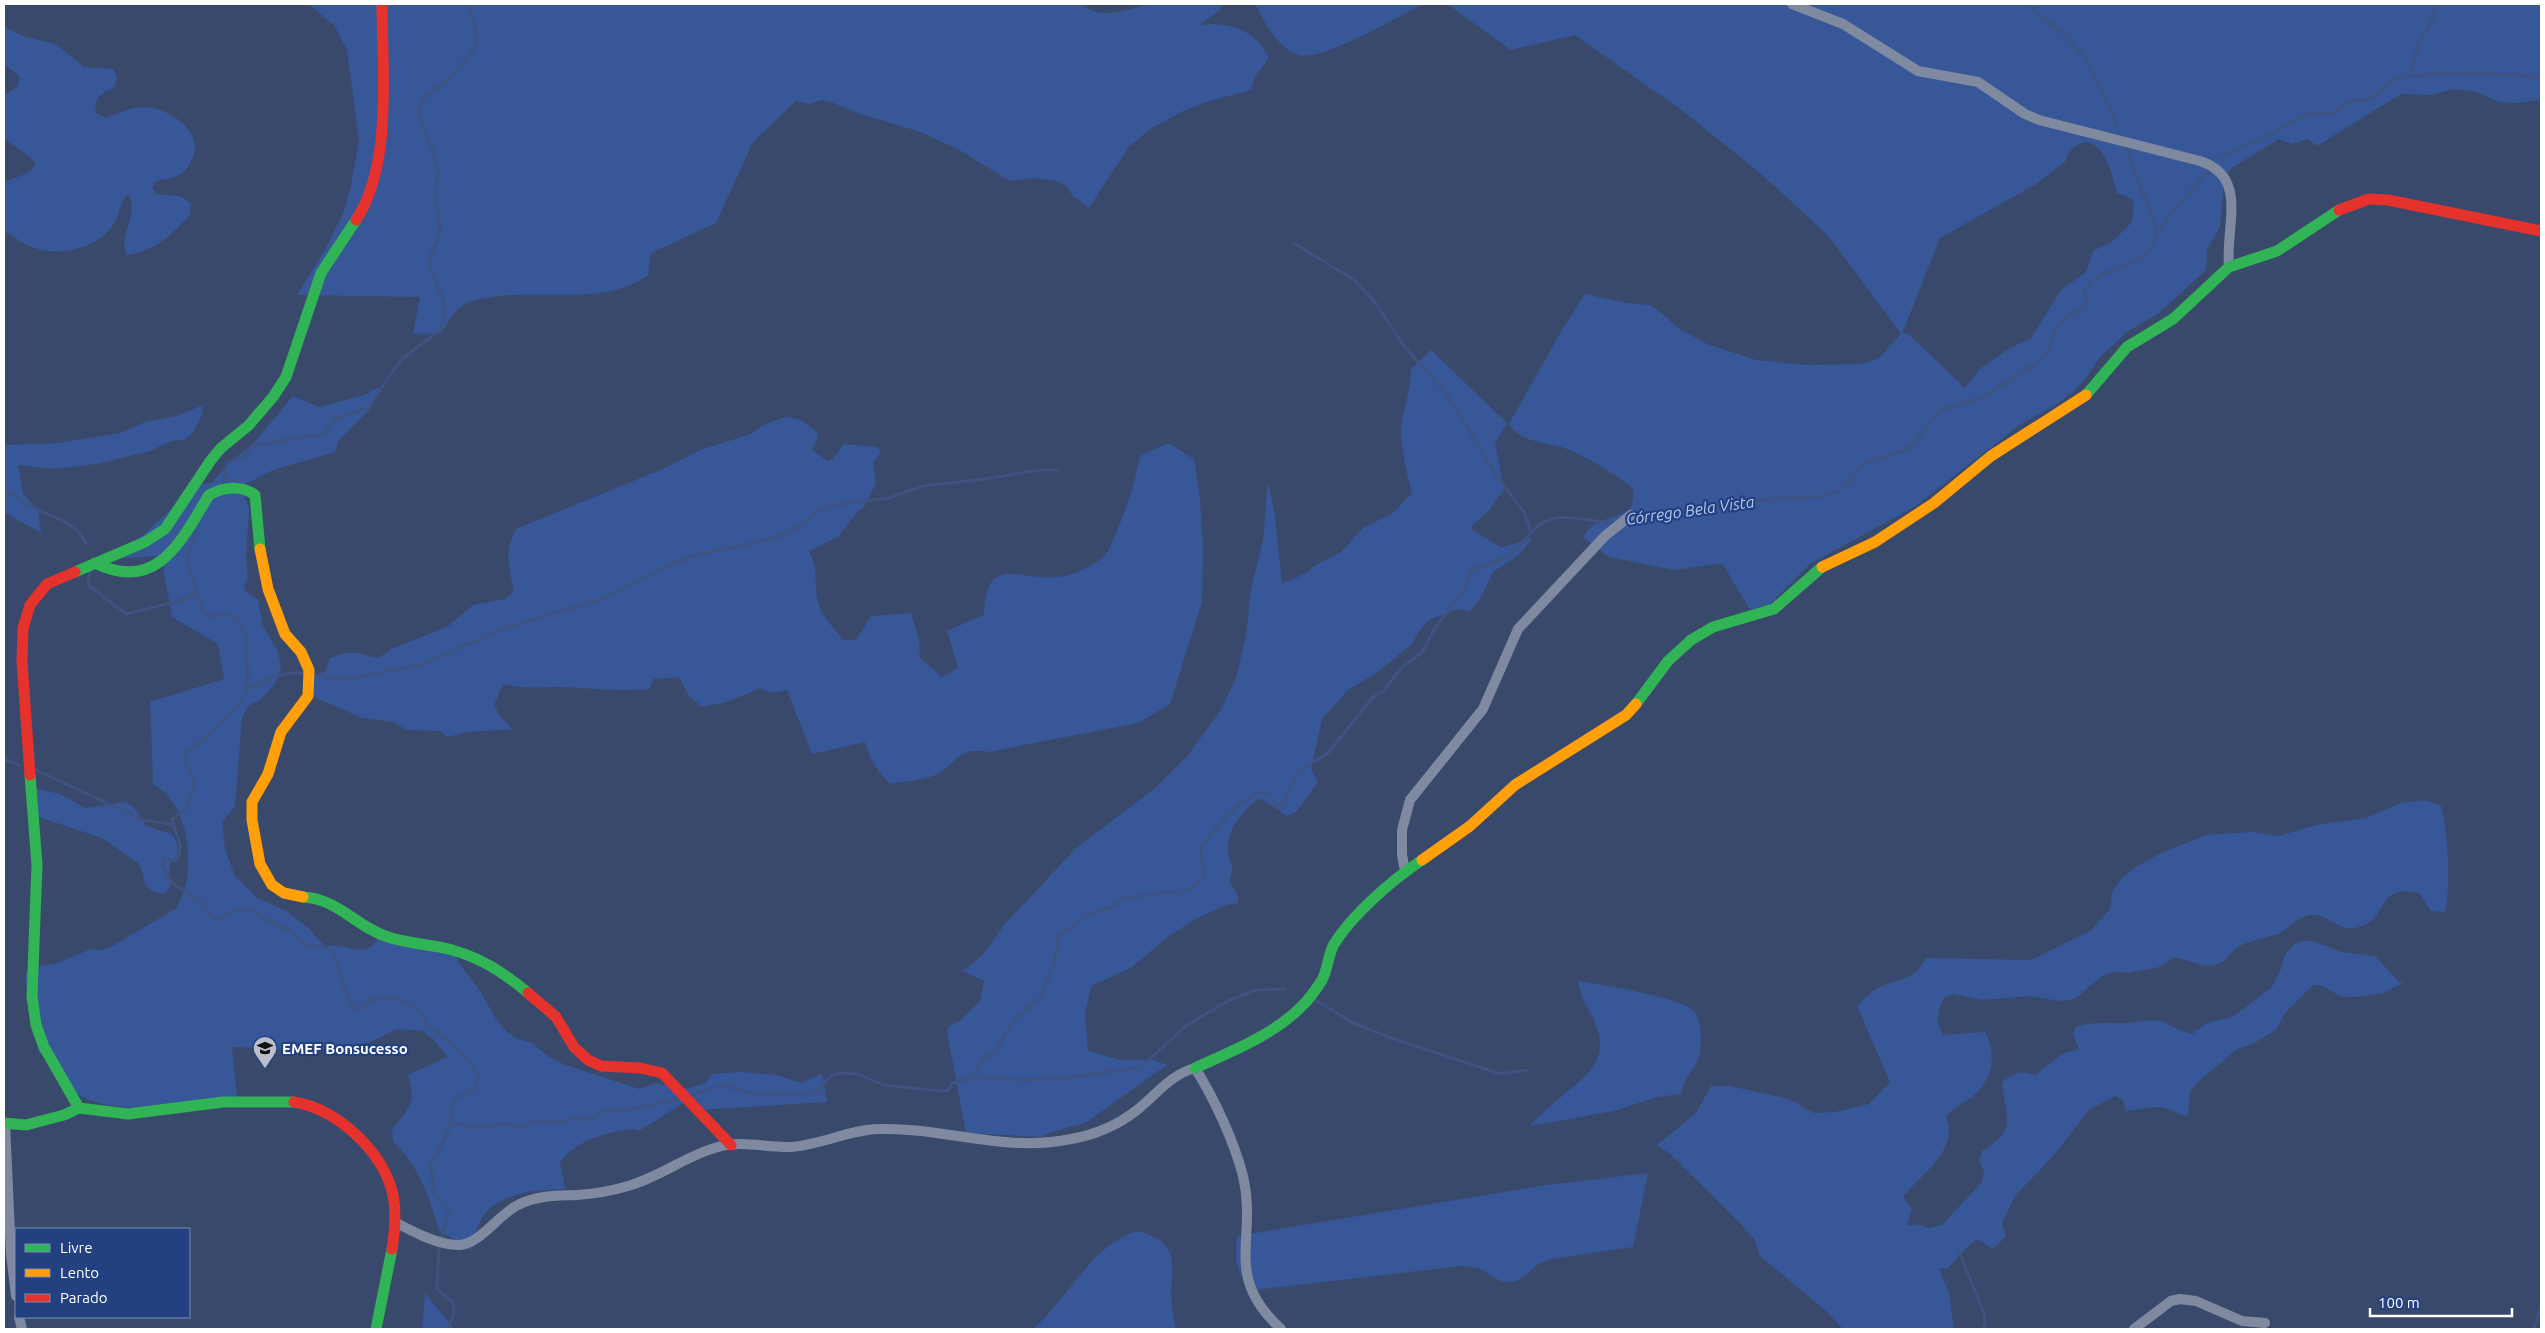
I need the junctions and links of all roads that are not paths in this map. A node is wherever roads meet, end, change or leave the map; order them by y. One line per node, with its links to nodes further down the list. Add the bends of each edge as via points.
1 (382, 4): 6 (street, via 382,129 375,179 364,208 321,273 286,377 248,426 211,460 169,524 145,542)
2 (1792, 4): 4 (street, via 1843,24 1918,71 1978,82 2025,114 2040,120 2200,161 2220,170 2229,186 2232,203)
3 (2541, 231): 4 (street, via 2376,198 2344,207 2277,251)
4 (2229, 267): 7 (street, via 2173,319 2127,347 2082,399 1991,456 1934,503 1875,542 1818,569 1774,609 1713,627 1692,640 1668,661 1626,715 1515,785 1470,826)
5 (1631, 515): 7 (street, via 1604,536 1518,629 1483,709 1410,800 1401,843)
6 (95, 563): 9 (street, via 47,584 38,593 30,605 23,628 22,662 37,865 32,996 36,1025 44,1047); 11 (street, via 112,570 136,571 162,564 178,546 209,496 235,488 251,491 255,495 260,551 268,589 285,634 301,652 309,670 308,696 281,732 268,774 252,802 260,864 272,885 293,896 320,898 388,937 454,950 491,966 514,980 556,1017 574,1047 588,1060 602,1066 640,1068 668,1076 692,1106)
7 (1405, 872): 8 (street, via 1343,932 1334,945 1322,980 1306,1001 1250,1043)
8 (1195, 1068): 11 (street, via 1173,1076 1138,1109 1117,1123 1070,1140 1031,1144 877,1129 799,1146); 16 (street, via 1206,1085 1242,1176 1247,1209 1244,1254 1251,1289 1261,1307)
9 (79, 1108): 10 (street, via 26,1125); 12 (street, via 115,1114 286,1100 313,1106 330,1114 351,1131 381,1166 390,1182)
10 (4, 1123): 13 (street)
11 (731, 1144): 12 (street, via 707,1151 628,1186 528,1200 509,1210 471,1242 459,1245 435,1240)
12 (395, 1222): 15 (street)
13 (15, 1288)
14 (2265, 1323): 17 (street, via 2236,1319 2196,1301 2180,1299)
15 (376, 1329)
16 (1281, 1329)
17 (2134, 1329)

